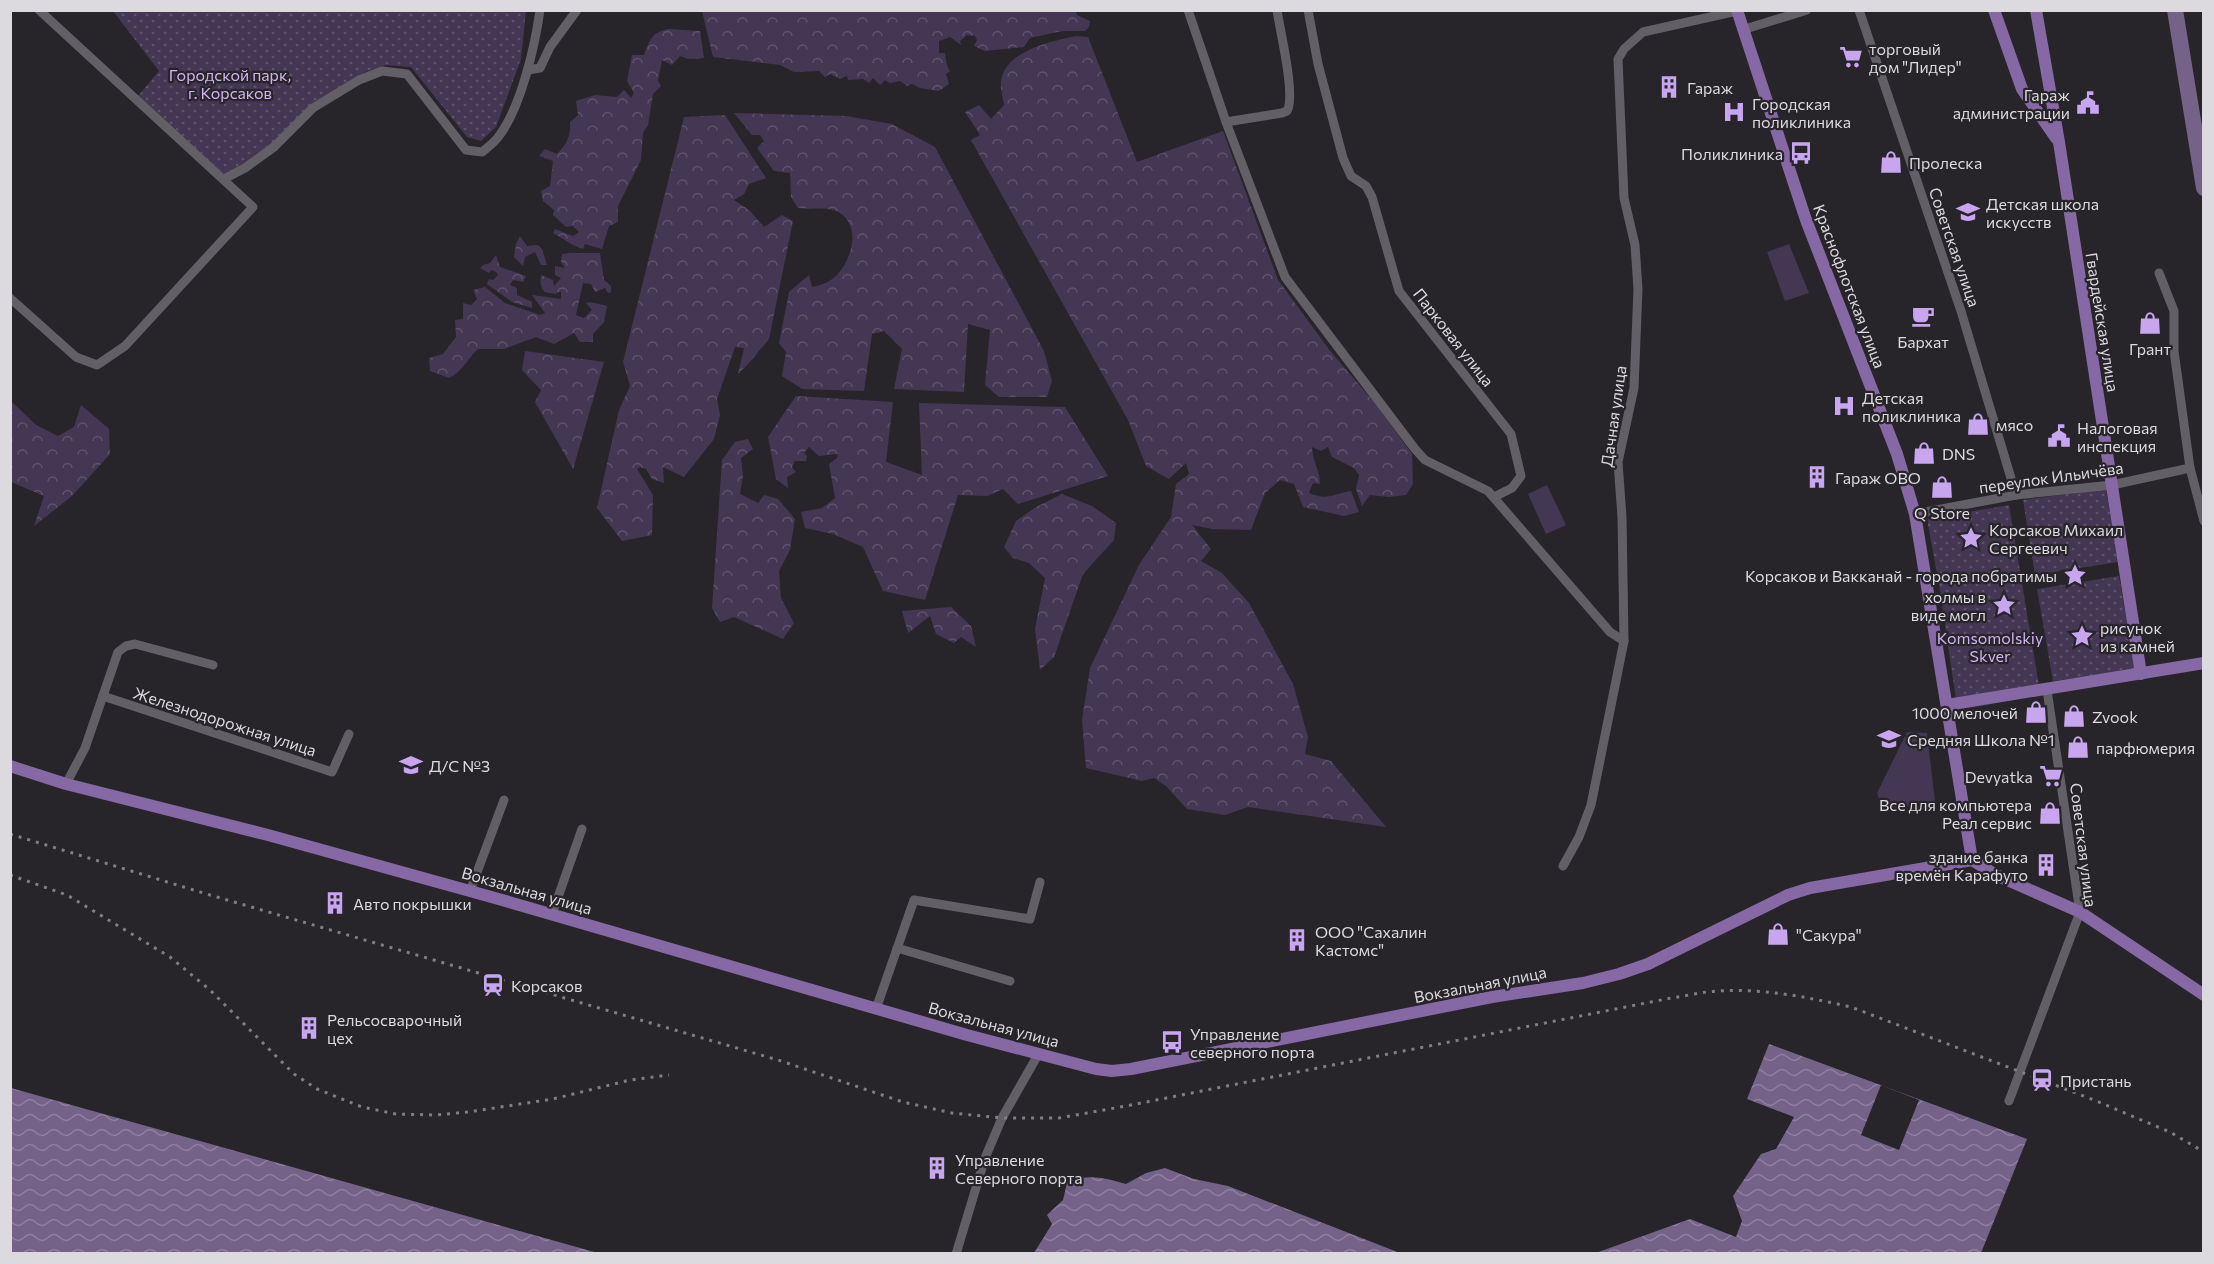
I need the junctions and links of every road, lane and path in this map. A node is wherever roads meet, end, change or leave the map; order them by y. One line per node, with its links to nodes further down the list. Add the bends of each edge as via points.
1 (39, 10): 16 (street)
2 (540, 10): 13 (street)
3 (577, 10): 13 (street, via 540,68)
4 (1188, 10): 14 (street)
5 (1276, 10): 14 (street, via 1290,107 1282,113)
6 (1308, 10): 22 (street, Парковая улица, via 1343,158 1351,176 1366,186 1372,197 1399,291 1511,434 1521,476 1512,488)
7 (1807, 10): 12 (street)
8 (1859, 10): 21 (street, Советская улица, via 1961,310)
9 (1994, 10): 15 (main road, via 2022,89)
10 (2036, 10): 15 (main road, Гвардейская улица)
11 (1737, 11): 12 (main road, Краснофлотская улица); 25 (street, Дачная улица, via 1643,32 1618,59 1624,198 1635,245 1638,289 1634,388 1618,462)
12 (1742, 30): 23 (main road, Краснофлотская улица, via 1806,220 1897,454)
13 (528, 70): 16 (street, via 510,118 482,152 466,150 407,74 382,71 313,108 274,147)
14 (1226, 122): 22 (street, via 1285,277 1425,460 1488,490)
15 (2059, 142): 20 (main road, Гвардейская улица)
16 (224, 179): 18 (street, via 253,207 125,346 97,365 76,357)
17 (2159, 273): 19 (street, via 2174,312 2174,351)
18 (10, 298)
19 (2190, 468): 20 (street, переулок Ильичёва); 24 (street)
20 (2112, 485): 21 (street, переулок Ильичёва); 28 (main road, Гвардейская улица)
21 (2016, 495): 23 (street, переулок Ильичёва)
22 (1494, 497): 25 (street, via 1610,632)
23 (1915, 514): 31 (main road, Краснофлотская улица)
24 (2204, 521)
25 (1624, 640): 38 (street, Дачная улица, via 1591,805)
26 (2204, 663): 28 (main road)
27 (213, 665): 30 (street, via 135,644 126,646 113,662)
28 (2141, 674): 29 (main road)
29 (2048, 690): 31 (main road); 41 (street, Советская улица)
30 (103, 696): 32 (street, Железнодорожная улица, via 332,772); 34 (street, via 85,748)
31 (1947, 705): 37 (main road, Краснофлотская улица)
32 (349, 734)
33 (10, 766): 34 (main road, Вокзальная улица)
34 (66, 783): 40 (main road, Вокзальная улица)
35 (504, 800): 40 (street)
36 (582, 829): 42 (street)
37 (1972, 860): 41 (main road, via 1995,875); 47 (main road, Вокзальная улица, via 1799,892 1648,964 1583,983 1492,997 1131,1069 1096,1069)
38 (1563, 866)
39 (1040, 882): 43 (street, via 1030,919 914,900)
40 (470, 891): 42 (main road, Вокзальная улица)
41 (2080, 912): 45 (main road); 48 (street, Советская улица)
42 (552, 914): 46 (main road, Вокзальная улица)
43 (897, 948): 44 (street); 46 (street)
44 (1010, 981)
45 (2204, 995)
46 (876, 1009): 47 (main road, Вокзальная улица)
47 (1039, 1053): 49 (street, via 984,1158)
48 (2009, 1101)
49 (956, 1254)

